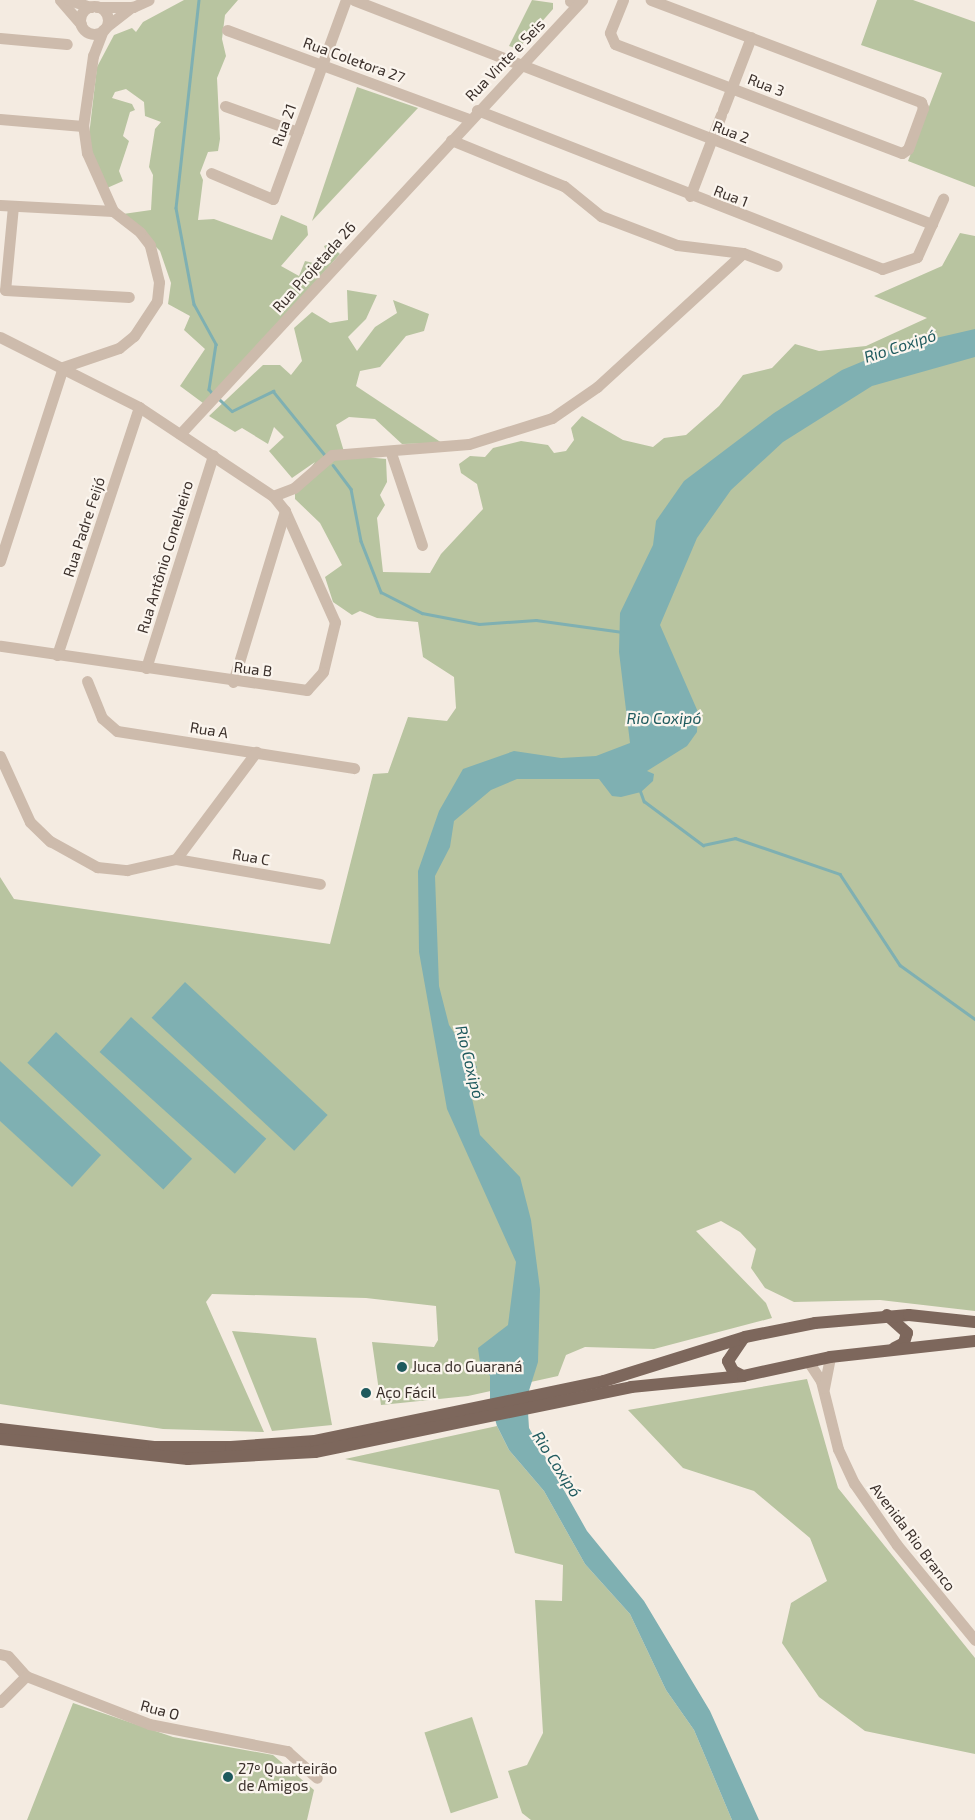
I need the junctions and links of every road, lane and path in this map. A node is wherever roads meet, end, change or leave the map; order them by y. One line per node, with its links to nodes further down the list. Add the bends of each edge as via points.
1 (60, 0): 11 (street)
2 (69, 0): 9 (street)
3 (149, 0): 10 (street)
4 (346, 0): 19 (street, Rua 21)
5 (354, 0): 18 (street, Rua 2)
6 (623, 0): 20 (street, Rua 3, via 610,33 613,42)
7 (651, 0): 14 (street)
8 (574, 1): 18 (street, Rua Vinte e Seis)
9 (94, 7): 10 (street); 11 (street, via 81,15); 12 (street, via 106,14)
10 (132, 7): 12 (street)
11 (83, 28): 12 (street); 17 (street)
12 (104, 28): 17 (street)
13 (227, 30): 19 (street, Rua Coletora 27)
14 (751, 37): 20 (street); 20 (street, Rua 3, via 923,105 908,149 902,153)
15 (0, 38): 16 (street)
16 (67, 44)
17 (93, 56): 24 (street)
18 (521, 63): 22 (street, Rua Vinte e Seis); 27 (street, Rua 2)
19 (321, 64): 22 (street, Rua Coletora 27); 25 (street, Rua 21)
20 (731, 88): 27 (street)
21 (225, 106): 25 (street)
22 (473, 115): 26 (street, Rua Projetada 26); 29 (street, Rua 1)
23 (0, 120): 24 (street)
24 (83, 126): 33 (street, via 94,174)
25 (298, 132): 28 (street, Rua 21, via 273,198)
26 (451, 140): 35 (street, via 564,186 601,216 677,245); 41 (street, Rua Projetada 26)
27 (711, 141): 29 (street); 34 (street, Rua 2)
28 (211, 173)
29 (690, 196): 34 (street, Rua 1, via 882,269 917,257)
30 (943, 199): 34 (street, Rua 1)
31 (0, 205): 32 (street)
32 (12, 206): 33 (street); 37 (street, via 5,290)
33 (113, 211): 39 (street, via 140,232 150,245 159,282 157,301 134,336 119,348)
34 (932, 224)
35 (743, 253): 36 (street); 42 (street, via 597,388 552,418 470,444)
36 (777, 266)
37 (129, 297)
38 (0, 337): 39 (street)
39 (63, 367): 40 (street); 47 (street)
40 (139, 407): 41 (street); 49 (street, Rua Padre Feijó)
41 (180, 434): 43 (street)
42 (391, 453): 44 (street, via 332,455 294,488); 46 (street)
43 (212, 455): 44 (street); 50 (street, Rua Antônio Conelheiro)
44 (273, 496): 45 (street)
45 (285, 512): 52 (street); 52 (street, Rua B, via 333,614 335,634 323,672 308,690)
46 (422, 545)
47 (0, 561)
48 (0, 647): 49 (street, Rua B)
49 (57, 655): 50 (street, Rua B)
50 (146, 668): 52 (street, Rua B)
51 (87, 681): 53 (street, Rua A, via 102,718 117,731)
52 (233, 682)
53 (256, 752): 55 (street, Rua A); 56 (street)
54 (0, 756): 56 (street, via 30,822 72,857 97,867 127,870)
55 (354, 768)
56 (176, 859): 57 (street, Rua C)
57 (320, 884)
58 (887, 1315): 59 (main road); 60 (main road); 62 (main road, via 907,1333 904,1343)
59 (975, 1322)
60 (745, 1337): 65 (main road, via 728,1361 733,1371); 67 (main road)
61 (975, 1341): 62 (main road)
62 (887, 1350): 63 (main road)
63 (830, 1357): 64 (main road); 66 (street, Avenida Rio Branco)
64 (808, 1361): 65 (main road); 66 (street, Avenida Rio Branco)
65 (743, 1376): 67 (main road)
66 (824, 1388): 70 (street, Avenida Rio Branco, via 838,1449 854,1483 897,1545)
67 (570, 1393): 68 (main road, via 324,1439 231,1448 128,1445); 69 (main road, via 473,1421 315,1452 232,1458 147,1457)
68 (0, 1429)
69 (0, 1439)
70 (975, 1640)
71 (0, 1654): 72 (street, Rua O, via 8,1656)
72 (26, 1676): 73 (street); 74 (street, Rua O, via 148,1724 287,1751)
73 (0, 1702)
74 (317, 1778)

